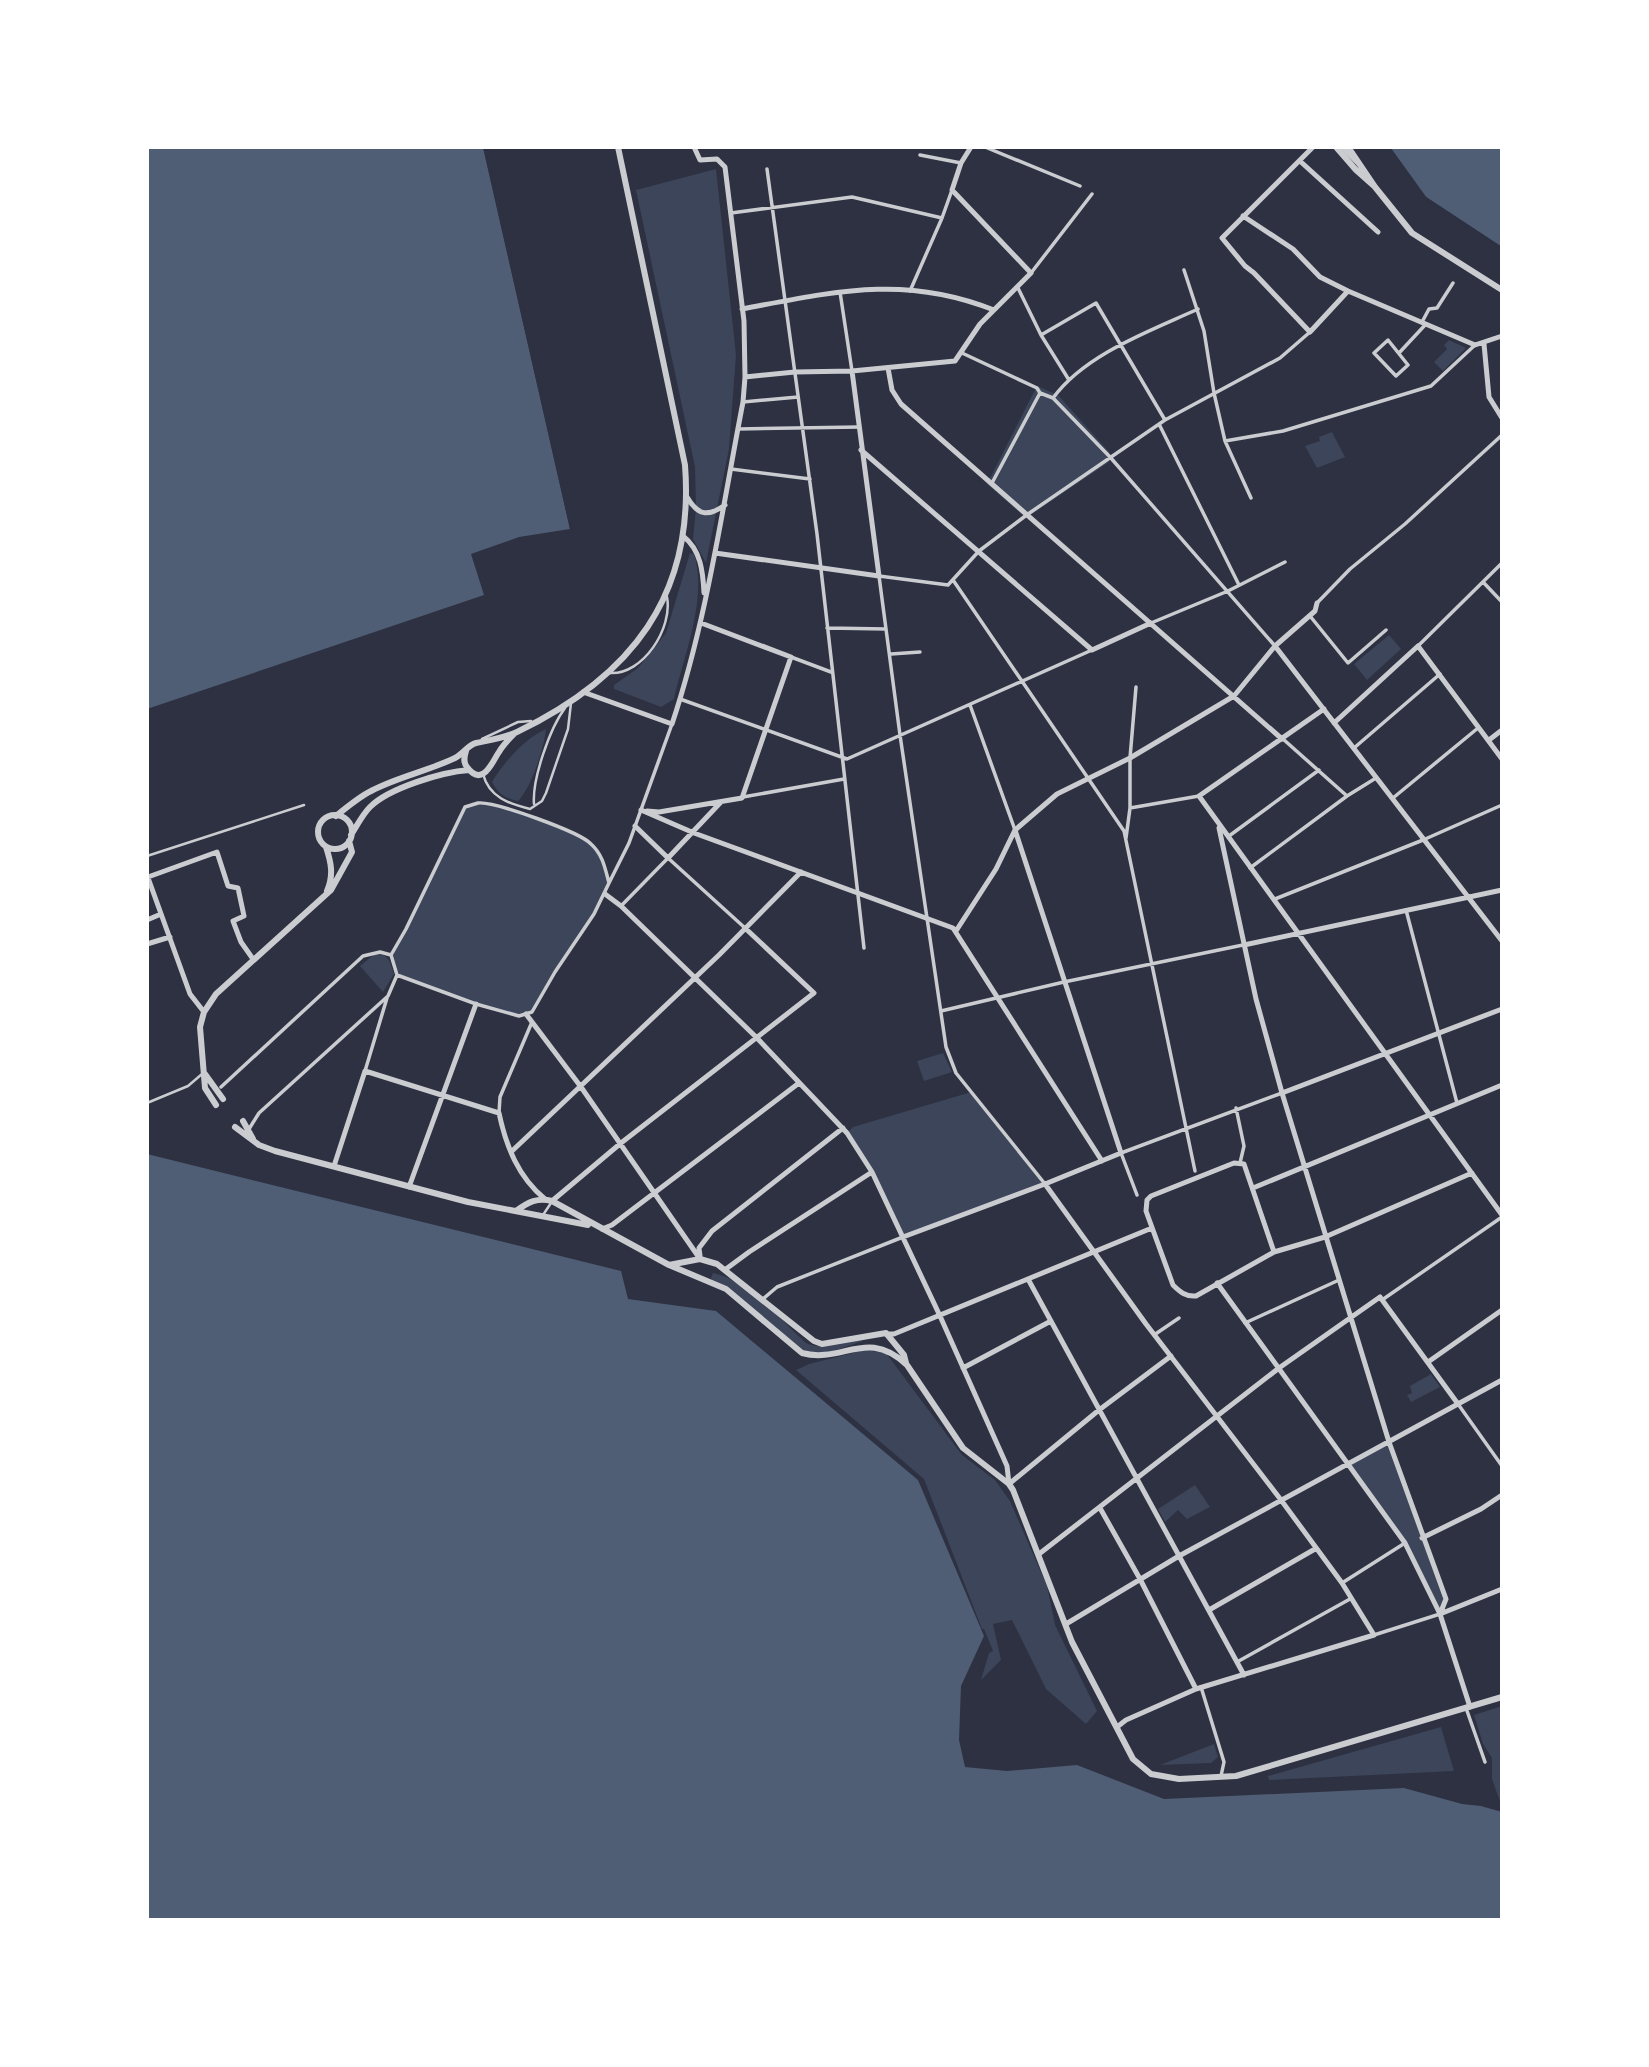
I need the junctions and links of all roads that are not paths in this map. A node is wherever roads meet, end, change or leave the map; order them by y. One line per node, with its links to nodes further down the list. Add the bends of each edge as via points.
1 (618, 147): 65 (street, via 685,465)
2 (694, 147): 17 (street, via 700,160 718,159 725,167)
3 (971, 147): 10 (street)
4 (985, 147): 12 (street)
5 (1313, 147): 9 (street)
6 (1336, 147): 13 (street)
7 (1345, 147): 13 (street)
8 (920, 155): 10 (street)
9 (1301, 162): 18 (street); 20 (street)
10 (961, 163): 14 (street)
11 (767, 169): 16 (street)
12 (1080, 186)
13 (1375, 187): 26 (street, via 1422,241)
14 (952, 190): 19 (street); 22 (street)
15 (1092, 194): 22 (street)
16 (773, 207): 17 (street); 19 (street, via 852,197); 29 (street)
17 (730, 214): 30 (street)
18 (1243, 216): 28 (street, via 1293,249 1320,277); 34 (street, via 1222,238)
19 (942, 218): 27 (street)
20 (1377, 232)
21 (1184, 270): 31 (street)
22 (1031, 273): 24 (street)
23 (1453, 283): 33 (street, via 1437,308 1429,309)
24 (1018, 288): 32 (street); 35 (street)
25 (840, 290): 27 (street); 29 (street); 44 (street)
26 (1502, 290)
27 (910, 291): 32 (street, via 954,297)
28 (1348, 292): 33 (street); 34 (street)
29 (786, 300): 30 (street); 43 (street)
30 (742, 309): 45 (street)
31 (1198, 309): 37 (street); 48 (street)
32 (994, 310): 40 (street)
33 (1424, 323): 39 (street); 41 (street)
34 (1310, 332): 48 (street, via 1280,358)
35 (1041, 335): 37 (street, via 1096,303); 46 (street)
36 (1502, 336): 38 (street)
37 (1121, 343): 46 (street); 53 (street)
38 (1484, 344): 39 (street); 52 (street, via 1489,397)
39 (1475, 345): 59 (street, via 1431,386 1283,431)
40 (960, 352): 42 (street, via 955,361); 47 (street)
41 (1399, 353): 41 (street, via 1388,340 1374,353 1396,376 1408,365)
42 (888, 368): 44 (street); 64 (street, via 892,390 901,404)
43 (795, 372): 44 (street); 45 (street); 49 (street)
44 (852, 372): 55 (street)
45 (745, 377): 51 (street)
46 (1069, 380): 50 (street)
47 (1040, 393): 50 (street); 64 (street)
48 (1214, 393): 53 (street); 59 (street)
49 (798, 397): 51 (street); 56 (street)
50 (1053, 398): 61 (street)
51 (743, 402): 57 (street)
52 (1502, 418)
53 (1165, 420): 54 (street)
54 (1159, 424): 61 (street); 78 (street)
55 (859, 427): 56 (street); 60 (street)
56 (803, 428): 57 (street); 63 (street)
57 (737, 429): 62 (street)
58 (1502, 435): 83 (street)
59 (1225, 441): 66 (street)
60 (861, 450): 70 (street); 75 (street)
61 (1110, 457): 68 (street); 79 (street)
62 (731, 469): 63 (street); 67 (street)
63 (810, 479): 74 (street)
64 (992, 483): 68 (street)
65 (687, 497): 67 (street, via 703,513); 69 (street)
66 (1251, 498)
67 (725, 505): 71 (street)
68 (1028, 514): 70 (street); 86 (street)
69 (684, 536): 80 (street); 82 (street, via 701,565)
70 (979, 551): 76 (street); 92 (street)
71 (715, 553): 74 (street); 82 (street)
72 (1285, 562): 78 (street)
73 (1502, 563): 77 (street)
74 (821, 568): 75 (street); 87 (street)
75 (879, 576): 76 (street, via 948,585); 88 (street)
76 (953, 580): 99 (street)
77 (1483, 582): 81 (street); 91 (street)
78 (1239, 585): 79 (street)
79 (1228, 590): 86 (street); 90 (street)
80 (667, 594): 97 (street, via 639,641); 97 (lane, via 668,618 651,649 629,670)
81 (1502, 602)
82 (704, 603): 85 (street)
83 (1317, 603): 84 (street)
84 (1310, 616): 89 (street, via 1348,663); 90 (street)
85 (701, 623): 95 (street); 103 (street)
86 (1151, 623): 92 (street); 102 (street)
87 (827, 628): 88 (street); 96 (street)
88 (886, 629): 94 (street)
89 (1386, 630)
90 (1275, 646): 102 (street); 106 (street)
91 (1418, 646): 98 (street); 108 (street)
92 (1093, 650): 99 (street)
93 (920, 652): 94 (street)
94 (890, 654): 114 (street)
95 (791, 657): 96 (street); 112 (street)
96 (831, 672): 122 (street)
97 (610, 673): 101 (street)
98 (1440, 674): 110 (street); 118 (street)
99 (1022, 681): 105 (street); 129 (street)
100 (1136, 687): 120 (street)
101 (583, 692): 104 (street); 109 (street)
102 (1234, 696): 115 (street); 120 (street)
103 (680, 698): 109 (street); 112 (street)
104 (571, 700): 107 (street); 136 (lane, via 556,722 534,785); 136 (lane, via 568,729 546,793)
105 (970, 705): 114 (street); 143 (street)
106 (1324, 709): 108 (street); 115 (street)
107 (534, 722): 113 (street); 117 (lane, via 518,722)
108 (1334, 723): 118 (street)
109 (672, 724): 139 (street)
110 (1478, 728): 116 (street); 133 (street)
111 (1502, 730): 116 (street)
112 (765, 731): 122 (street); 132 (street)
113 (515, 733): 117 (street); 121 (street)
114 (900, 735): 122 (street); 167 (street)
115 (1282, 739): 125 (street); 130 (street)
116 (1489, 740): 123 (street)
117 (478, 744): 119 (street); 121 (street, via 491,749)
118 (1354, 748): 127 (street)
119 (466, 751): 124 (street, via 464,761); 140 (street, via 369,791)
120 (1130, 758): 129 (street); 138 (street)
121 (495, 759): 126 (street)
122 (843, 759): 128 (street)
123 (1502, 759)
124 (469, 770): 126 (street); 145 (street, via 443,774 390,794 371,806)
125 (1319, 771): 131 (street); 146 (street)
126 (483, 773): 136 (lane, via 489,789 500,799 530,809)
127 (1376, 778): 131 (street); 133 (street)
128 (844, 779): 132 (street); 159 (street)
129 (1087, 780): 143 (street, via 1057,794); 147 (street)
130 (1199, 796): 138 (street); 142 (street)
131 (1347, 796): 154 (street)
132 (742, 798): 134 (street)
133 (1392, 799): 148 (street)
134 (722, 801): 139 (street, via 659,812); 144 (street)
135 (304, 805): 152 (lane)
136 (534, 805)
137 (1502, 805): 148 (street)
138 (1130, 808): 147 (street)
139 (641, 810): 141 (street); 144 (street)
140 (337, 816): 145 (street, via 349,823); 149 (street, via 325,819 318,828)
141 (635, 826): 153 (street); 157 (street)
142 (1219, 828): 146 (street); 151 (street)
143 (1015, 830): 170 (street); 182 (street)
144 (694, 833): 153 (street); 155 (street)
145 (350, 838): 149 (street, via 337,849); 161 (street, via 352,852 337,883)
146 (1227, 838): 150 (street)
147 (1126, 840): 179 (street)
148 (1423, 840): 162 (street); 163 (street)
149 (326, 846): 161 (street, via 332,877)
150 (1236, 849): 151 (street); 154 (street)
151 (1225, 855): 175 (street)
152 (147, 856)
153 (668, 858): 164 (street); 169 (street)
154 (1250, 868): 163 (street)
155 (801, 872): 159 (street); 169 (street)
156 (147, 876): 166 (street); 178 (street, via 217,852 228,886 238,888 244,916 233,921)
157 (609, 883): 160 (street); 177 (street, via 603,859 582,837 489,803 464,807)
158 (1502, 890): 162 (street)
159 (856, 891): 167 (street); 176 (street)
160 (605, 894): 164 (street); 189 (street, via 532,1012)
161 (325, 895): 178 (street)
162 (1468, 899): 165 (street); 173 (street)
163 (1273, 900): 171 (street)
164 (621, 906): 181 (street)
165 (1406, 910): 171 (street); 191 (street)
166 (161, 914): 168 (street); 172 (street)
167 (926, 917): 170 (street); 187 (street)
168 (147, 919)
169 (745, 928): 181 (street); 192 (street, via 814,993)
170 (956, 931): 184 (street)
171 (1298, 934): 175 (street); 193 (street)
172 (170, 937): 174 (street); 188 (street, via 190,994)
173 (1502, 940)
174 (147, 944)
175 (1244, 945): 179 (street); 200 (street)
176 (864, 948)
177 (391, 956): 180 (street); 198 (street, via 380,952 363,956)
178 (253, 959): 188 (street)
179 (1152, 965): 182 (street); 211 (street)
180 (397, 975): 183 (street); 185 (street)
181 (695, 977): 192 (street); 199 (street)
182 (1064, 982): 184 (street); 217 (street)
183 (388, 996): 194 (street); 212 (street, via 258,1113)
184 (999, 999): 187 (street); 218 (street)
185 (476, 1004): 189 (street); 201 (street)
186 (1502, 1009): 191 (street)
187 (941, 1011): 225 (street, via 946,1047 956,1073)
188 (204, 1012): 195 (street, via 200,1027)
189 (526, 1014): 190 (street)
190 (532, 1022): 199 (street); 207 (street, via 500,1097)
191 (1439, 1033): 193 (street); 204 (street)
192 (756, 1037): 196 (street); 215 (street)
193 (1386, 1055): 200 (street); 208 (street)
194 (365, 1070): 201 (street); 220 (street)
195 (204, 1072): 202 (street); 203 (lane, via 188,1086); 205 (street, via 205,1088)
196 (799, 1083): 213 (street); 228 (street)
197 (1502, 1085): 204 (street)
198 (221, 1087)
199 (581, 1087): 215 (street); 216 (street)
200 (1282, 1093): 206 (street); 221 (street)
201 (442, 1096): 207 (street); 226 (street)
202 (223, 1099)
203 (147, 1103)
204 (1457, 1103): 208 (street)
205 (216, 1105)
206 (1236, 1108): 211 (street); 219 (street, via 1244,1146)
207 (499, 1113): 216 (street)
208 (1430, 1114): 221 (street); 224 (street)
209 (243, 1121): 212 (street)
210 (235, 1127): 214 (street)
211 (1186, 1127): 217 (street); 222 (street)
212 (248, 1130): 214 (street)
213 (845, 1130): 223 (street); 240 (street, via 712,1231 699,1248)
214 (253, 1140): 220 (street, via 275,1151)
215 (621, 1143): 228 (street); 230 (street)
216 (511, 1152): 230 (street, via 522,1176)
217 (1121, 1153): 218 (street); 229 (street)
218 (1102, 1161): 225 (street)
219 (1240, 1163): 227 (street); 235 (street, via 1151,1196 1146,1210)
220 (334, 1166): 226 (street)
221 (1304, 1166): 227 (street); 237 (street)
222 (1195, 1171)
223 (872, 1172): 236 (street); 242 (street)
224 (1472, 1174): 232 (street); 237 (street)
225 (1045, 1184): 236 (street); 238 (street)
226 (409, 1187): 231 (street)
227 (1253, 1188): 239 (street)
228 (654, 1191): 234 (street, via 608,1227); 240 (street)
229 (1137, 1195)
230 (549, 1200): 231 (street, via 526,1203); 233 (lane); 234 (street)
231 (516, 1211): 233 (street)
232 (1502, 1216): 247 (street)
233 (541, 1217): 234 (street)
234 (593, 1226): 241 (street)
235 (1152, 1228): 238 (street); 245 (street, via 1179,1291 1196,1296)
236 (903, 1237): 246 (street, via 776,1287); 249 (street)
237 (1325, 1237): 239 (street); 244 (street)
238 (1094, 1252): 243 (street); 254 (street)
239 (1274, 1252): 245 (street)
240 (700, 1259): 241 (street); 242 (street)
241 (669, 1265): 257 (street, via 726,1289 802,1353 815,1357)
242 (726, 1269): 246 (street)
243 (1028, 1279): 249 (street); 252 (street)
244 (1339, 1280): 251 (street); 253 (street)
245 (1217, 1283): 253 (street)
246 (762, 1299): 255 (street, via 822,1344)
247 (1382, 1300): 251 (street, via 1380,1297); 260 (street)
248 (1502, 1310): 260 (street)
249 (940, 1316): 256 (street); 262 (street)
250 (1179, 1318): 254 (street)
251 (1350, 1318): 263 (street); 268 (street)
252 (1051, 1321): 262 (street); 266 (street)
253 (1245, 1323): 263 (street)
254 (1154, 1335): 259 (street)
255 (875, 1337): 256 (street, via 881,1332); 257 (street)
256 (890, 1338): 258 (street, via 889,1348); 261 (street)
257 (875, 1346): 258 (street)
258 (883, 1350): 261 (street)
259 (1171, 1356): 266 (street); 267 (street)
260 (1428, 1362): 265 (street)
261 (906, 1365): 272 (street, via 963,1448)
262 (963, 1368): 272 (street, via 1007,1466)
263 (1279, 1368): 267 (street); 269 (street)
264 (1502, 1380): 265 (street)
265 (1458, 1404): 268 (street); 270 (street)
266 (1099, 1410): 271 (street); 272 (street)
267 (1216, 1416): 271 (street); 274 (street)
268 (1389, 1442): 269 (street); 276 (street)
269 (1348, 1464): 274 (street); 277 (street)
270 (1502, 1466)
271 (1137, 1478): 275 (street); 280 (street)
272 (1009, 1484): 279 (street)
273 (1502, 1495): 276 (street)
274 (1281, 1500): 278 (street); 280 (street)
275 (1100, 1508): 279 (street); 281 (street)
276 (1422, 1538): 286 (street, via 1446,1599)
277 (1405, 1543): 282 (street); 286 (street)
278 (1315, 1549): 282 (street); 285 (street)
279 (1040, 1554): 287 (street)
280 (1180, 1556): 281 (street); 285 (street)
281 (1140, 1579): 287 (street); 291 (street)
282 (1342, 1583): 284 (street)
283 (1502, 1589): 286 (street)
284 (1350, 1598): 288 (street); 289 (street)
285 (1209, 1610): 289 (street)
286 (1440, 1614): 288 (street); 293 (street)
287 (1066, 1624): 294 (street)
288 (1374, 1635): 290 (street)
289 (1237, 1662): 290 (street)
290 (1244, 1675): 291 (street)
291 (1198, 1688): 294 (street); 296 (street, via 1224,1762)
292 (1502, 1697): 293 (street)
293 (1468, 1707): 295 (street); 296 (street, via 1248,1774)
294 (1117, 1727): 296 (street, via 1133,1759 1145,1771 1179,1779)
295 (1485, 1762)
296 (1221, 1778)

